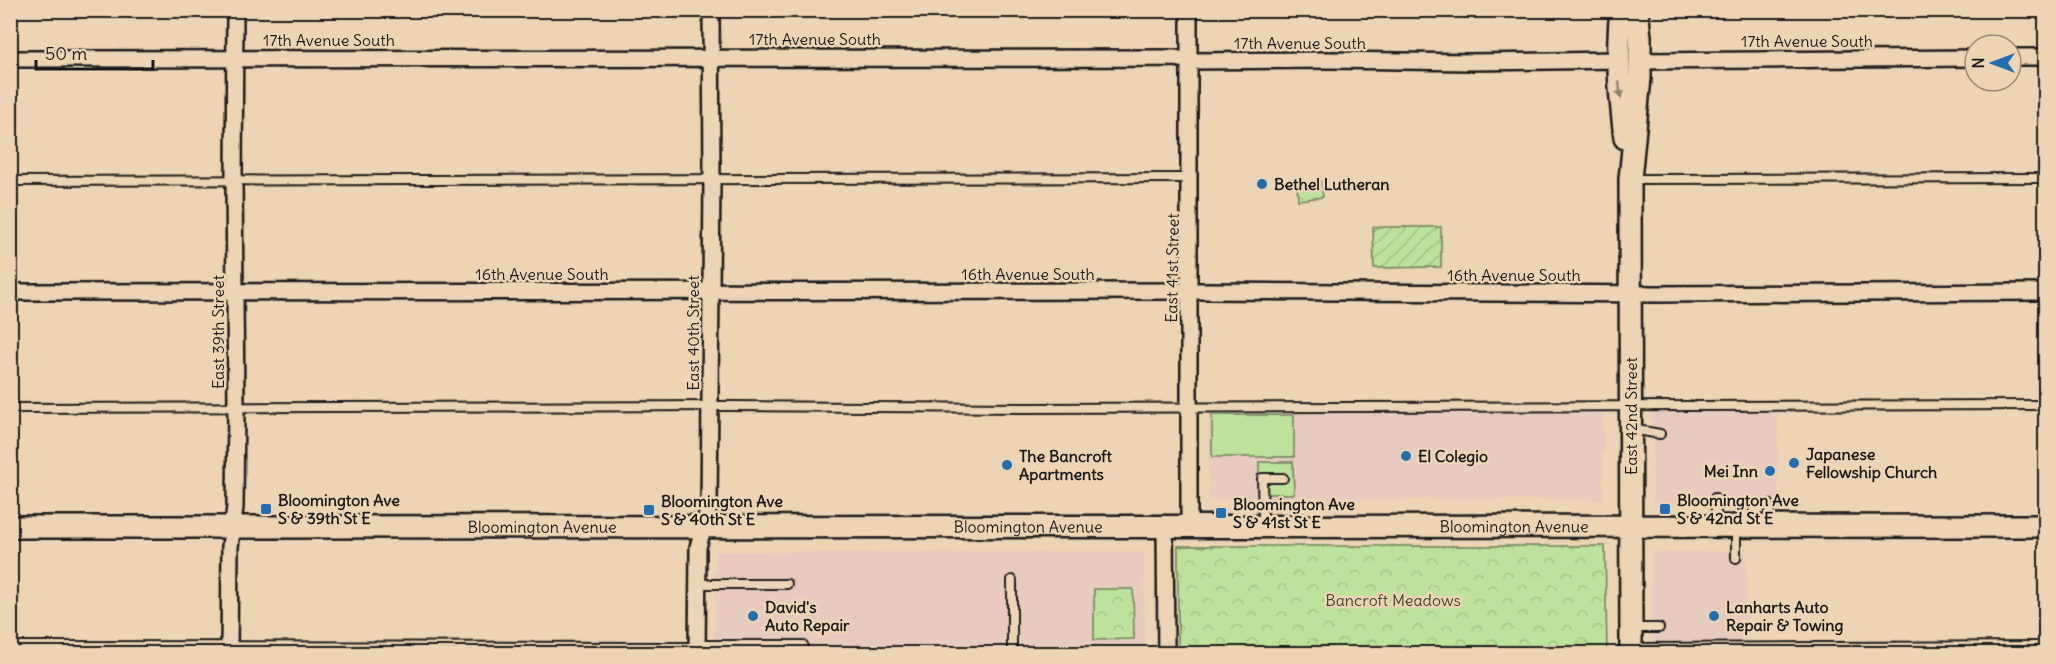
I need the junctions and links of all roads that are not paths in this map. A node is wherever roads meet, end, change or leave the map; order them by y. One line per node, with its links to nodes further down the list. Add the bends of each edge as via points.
1 (235, 10): 9 (street, East 39th Street)
2 (711, 10): 6 (street, East 40th Street)
3 (1189, 10): 13 (street, East 41st Street)
4 (1621, 10): 12 (street, East 42nd Street, via 1618,39)
5 (1637, 10): 12 (street, East 42nd Street)
6 (711, 57): 9 (street, 17th Avenue South); 13 (street, 17th Avenue South); 17 (street, East 40th Street)
7 (2023, 57): 8 (street)
8 (2046, 57)
9 (235, 58): 11 (street, 17th Avenue South); 19 (street, East 39th Street)
10 (1963, 58): 12 (street, 17th Avenue South)
11 (10, 59)
12 (1629, 60): 13 (street, 17th Avenue South); 16 (street, East 42nd Street, via 1618,81)
13 (1190, 61): 14 (street, East 41st Street)
14 (1190, 178): 17 (lane); 20 (street, East 41st Street)
15 (2046, 178): 16 (lane)
16 (1630, 179): 25 (street, East 42nd Street)
17 (712, 180): 19 (lane); 23 (street, East 40th Street)
18 (10, 181): 19 (lane)
19 (234, 181): 22 (street, East 39th Street)
20 (1189, 291): 23 (street, 16th Avenue South); 25 (street, 16th Avenue South); 28 (street, East 41st Street)
21 (10, 292): 22 (street, 16th Avenue South)
22 (236, 292): 23 (street, 16th Avenue South); 29 (street, East 39th Street)
23 (711, 292): 27 (street, East 40th Street)
24 (2046, 292): 25 (street, 16th Avenue South)
25 (1631, 294): 30 (street, East 42nd Street)
26 (2046, 405): 30 (lane)
27 (711, 406): 28 (lane); 29 (lane); 41 (street, East 40th Street, via 709,507)
28 (1188, 406): 30 (lane); 38 (street, East 41st Street)
29 (236, 407): 31 (lane); 40 (street, East 39th Street)
30 (1631, 407): 32 (street, East 42nd Street)
31 (10, 408)
32 (1631, 429): 33 (lane); 44 (street, East 42nd Street)
33 (1660, 434)
34 (1283, 478): 43 (lane, via 1262,478)
35 (1715, 498): 46 (lane)
36 (1744, 504): 46 (lane)
37 (1769, 504): 47 (lane)
38 (1189, 525): 42 (street, Bloomington Avenue); 43 (street, Bloomington Avenue)
39 (10, 526): 40 (street, Bloomington Avenue)
40 (233, 526): 41 (street, Bloomington Avenue); 56 (street, East 39th Street)
41 (703, 526): 42 (street, Bloomington Avenue); 50 (street, East 40th Street)
42 (1165, 526): 60 (street)
43 (1263, 526): 44 (street, Bloomington Avenue)
44 (1631, 526): 46 (street, Bloomington Avenue); 53 (street, East 42nd Street)
45 (2046, 526): 47 (street, Bloomington Avenue)
46 (1733, 527): 47 (street, Bloomington Avenue); 48 (lane)
47 (1769, 527)
48 (1736, 558)
49 (1012, 580): 59 (lane)
50 (697, 584): 51 (lane); 57 (street, East 40th Street)
51 (787, 584)
52 (1659, 628): 53 (lane)
53 (1631, 643): 55 (lane)
54 (10, 646): 56 (lane)
55 (2046, 646)
56 (229, 649): 57 (lane)
57 (697, 649): 58 (lane, via 803,645)
58 (803, 654)
59 (1012, 654)
60 (1166, 654)

